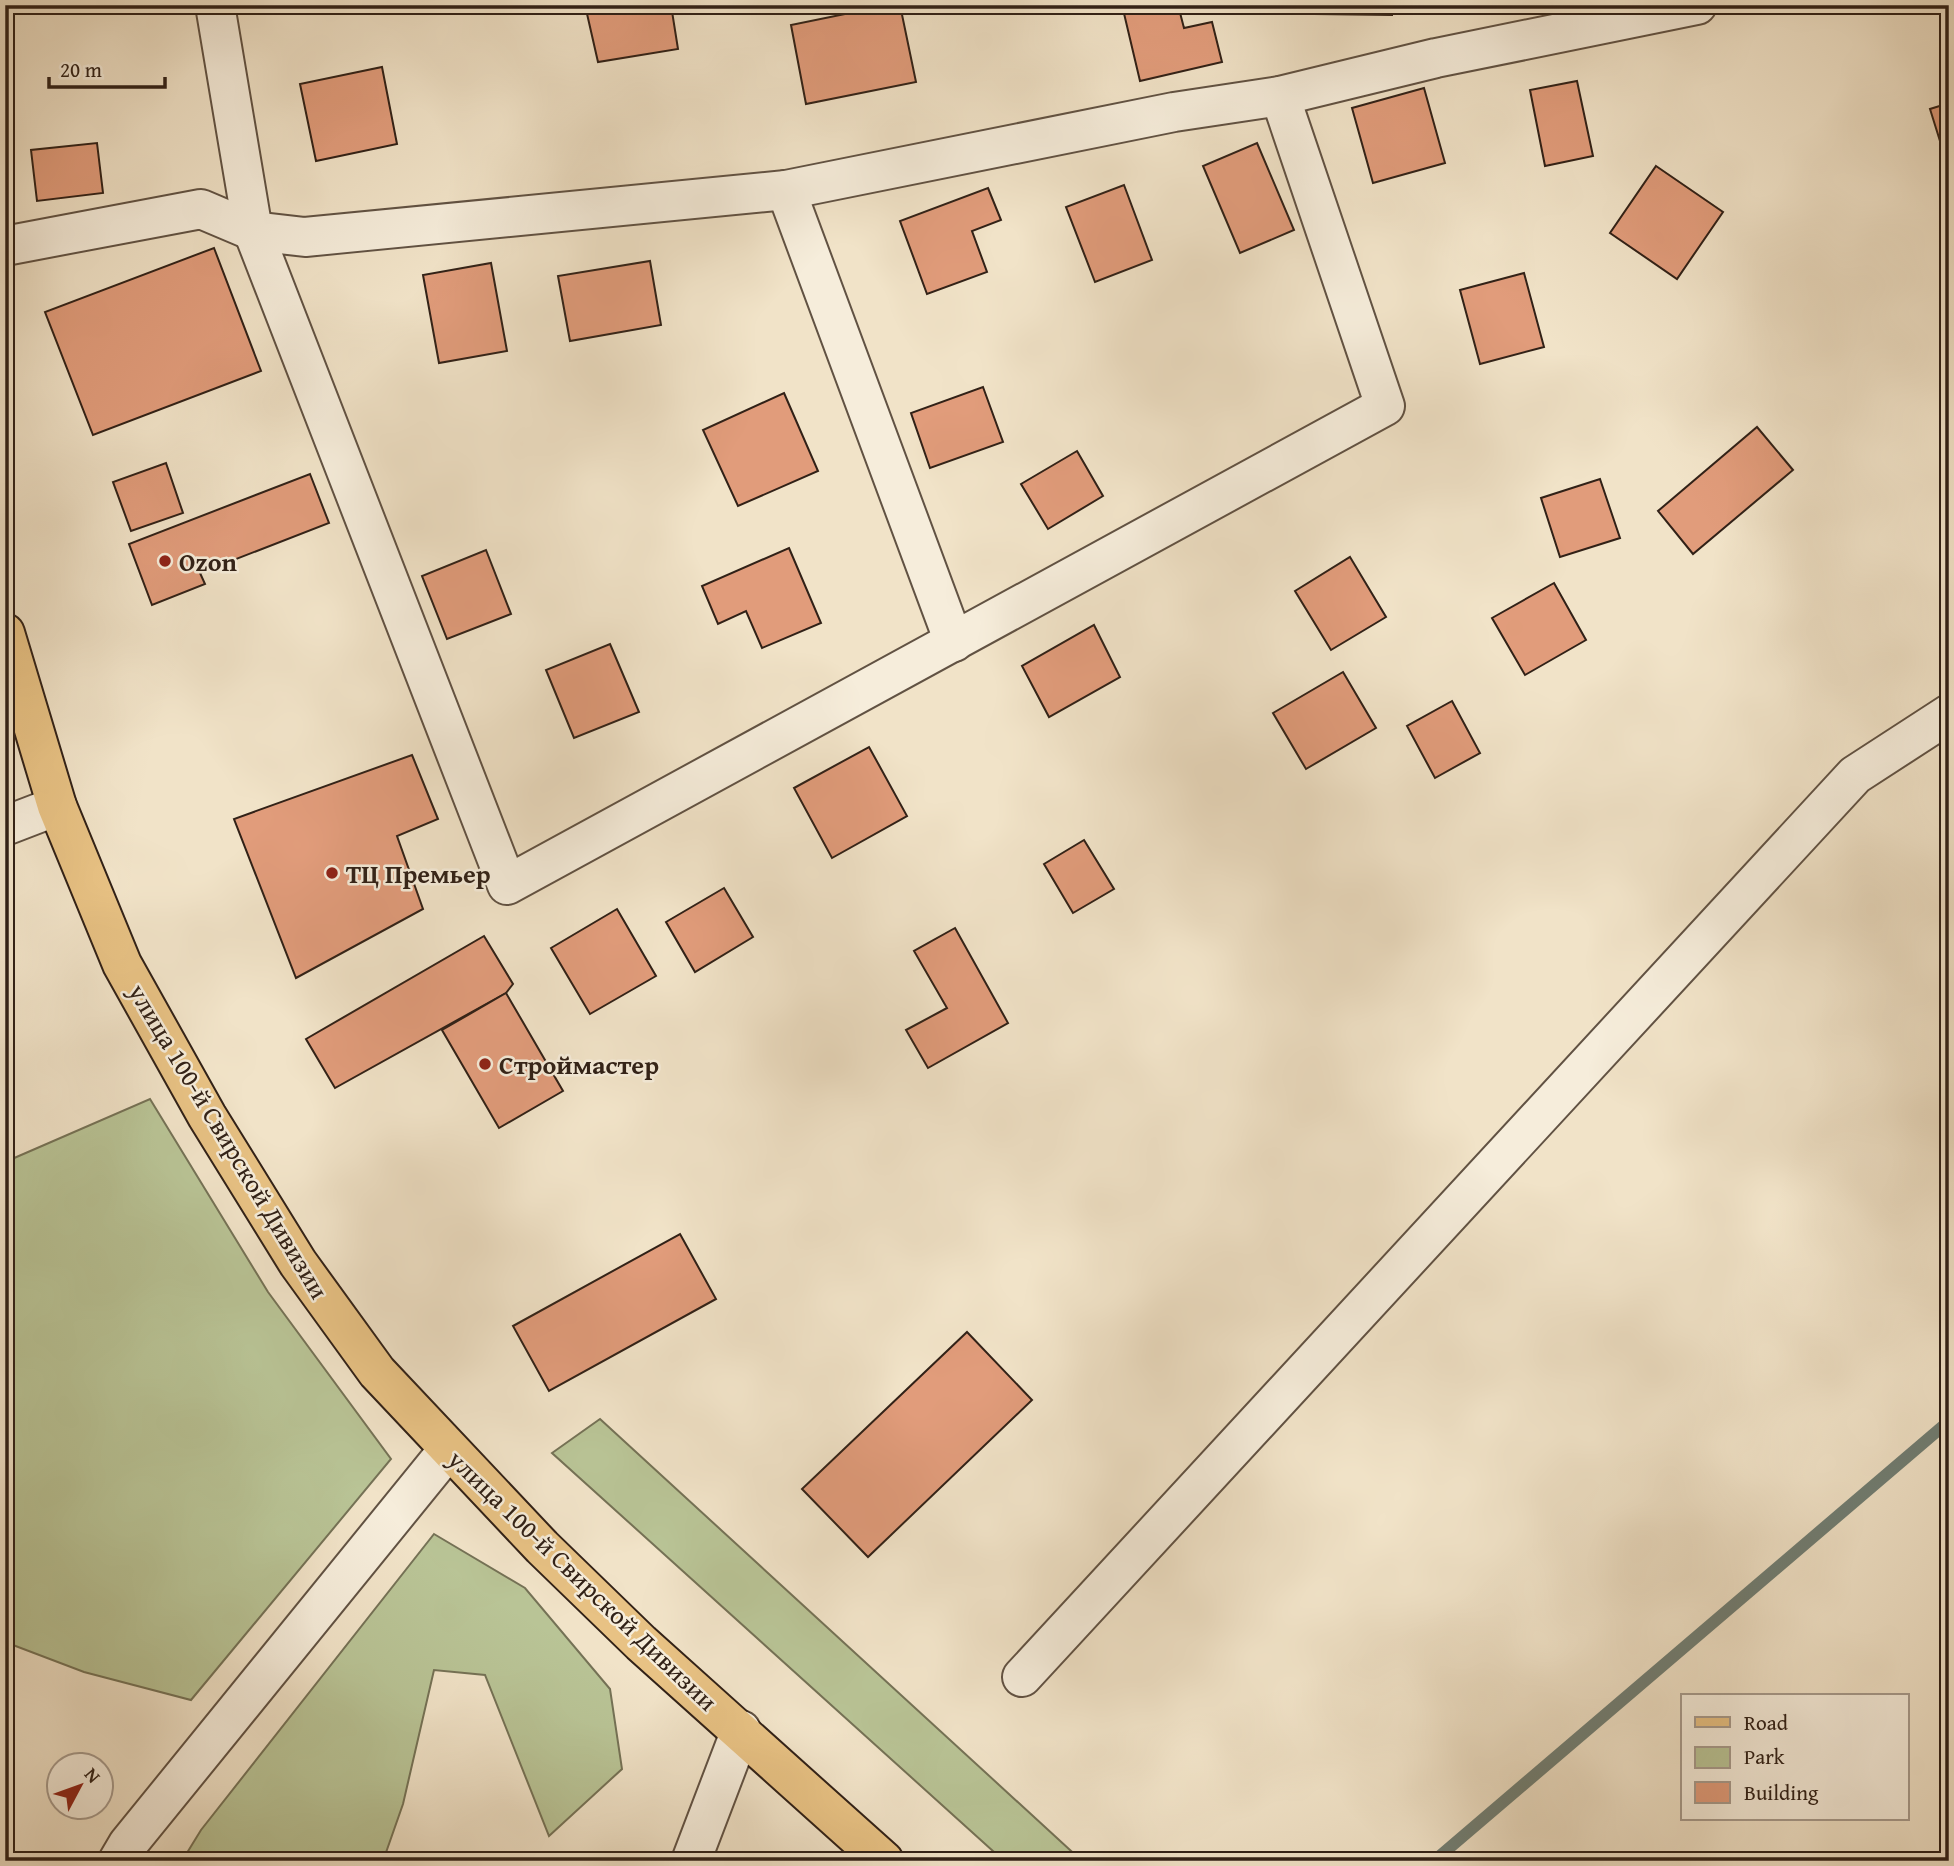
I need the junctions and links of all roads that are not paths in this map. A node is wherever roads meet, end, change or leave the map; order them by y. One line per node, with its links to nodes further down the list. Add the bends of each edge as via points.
1 (215, 5): 5 (lane)
2 (1697, 5): 3 (lane, via 1436,58)
3 (1280, 96): 4 (lane, via 1174,112); 8 (lane, via 1385,406)
4 (786, 190): 5 (lane, via 305,237); 8 (lane)
5 (253, 231): 6 (lane, via 201,209); 8 (lane, via 507,885)
6 (5, 246)
7 (5, 633): 10 (main road, улица 100-й Свирской Дивизии)
8 (954, 642)
9 (1949, 714): 13 (lane, via 1855,775)
10 (57, 806): 11 (lane); 12 (main road, улица 100-й Свирской Дивизии, via 122,964 207,1116 298,1264 377,1372)
11 (5, 825)
12 (448, 1450): 14 (main road, улица 100-й Свирской Дивизии, via 641,1643); 15 (lane)
13 (1023, 1676)
14 (741, 1730): 16 (lane); 17 (main road, улица 100-й Свирской Дивизии)
15 (118, 1861)
16 (691, 1861)
17 (884, 1861)

